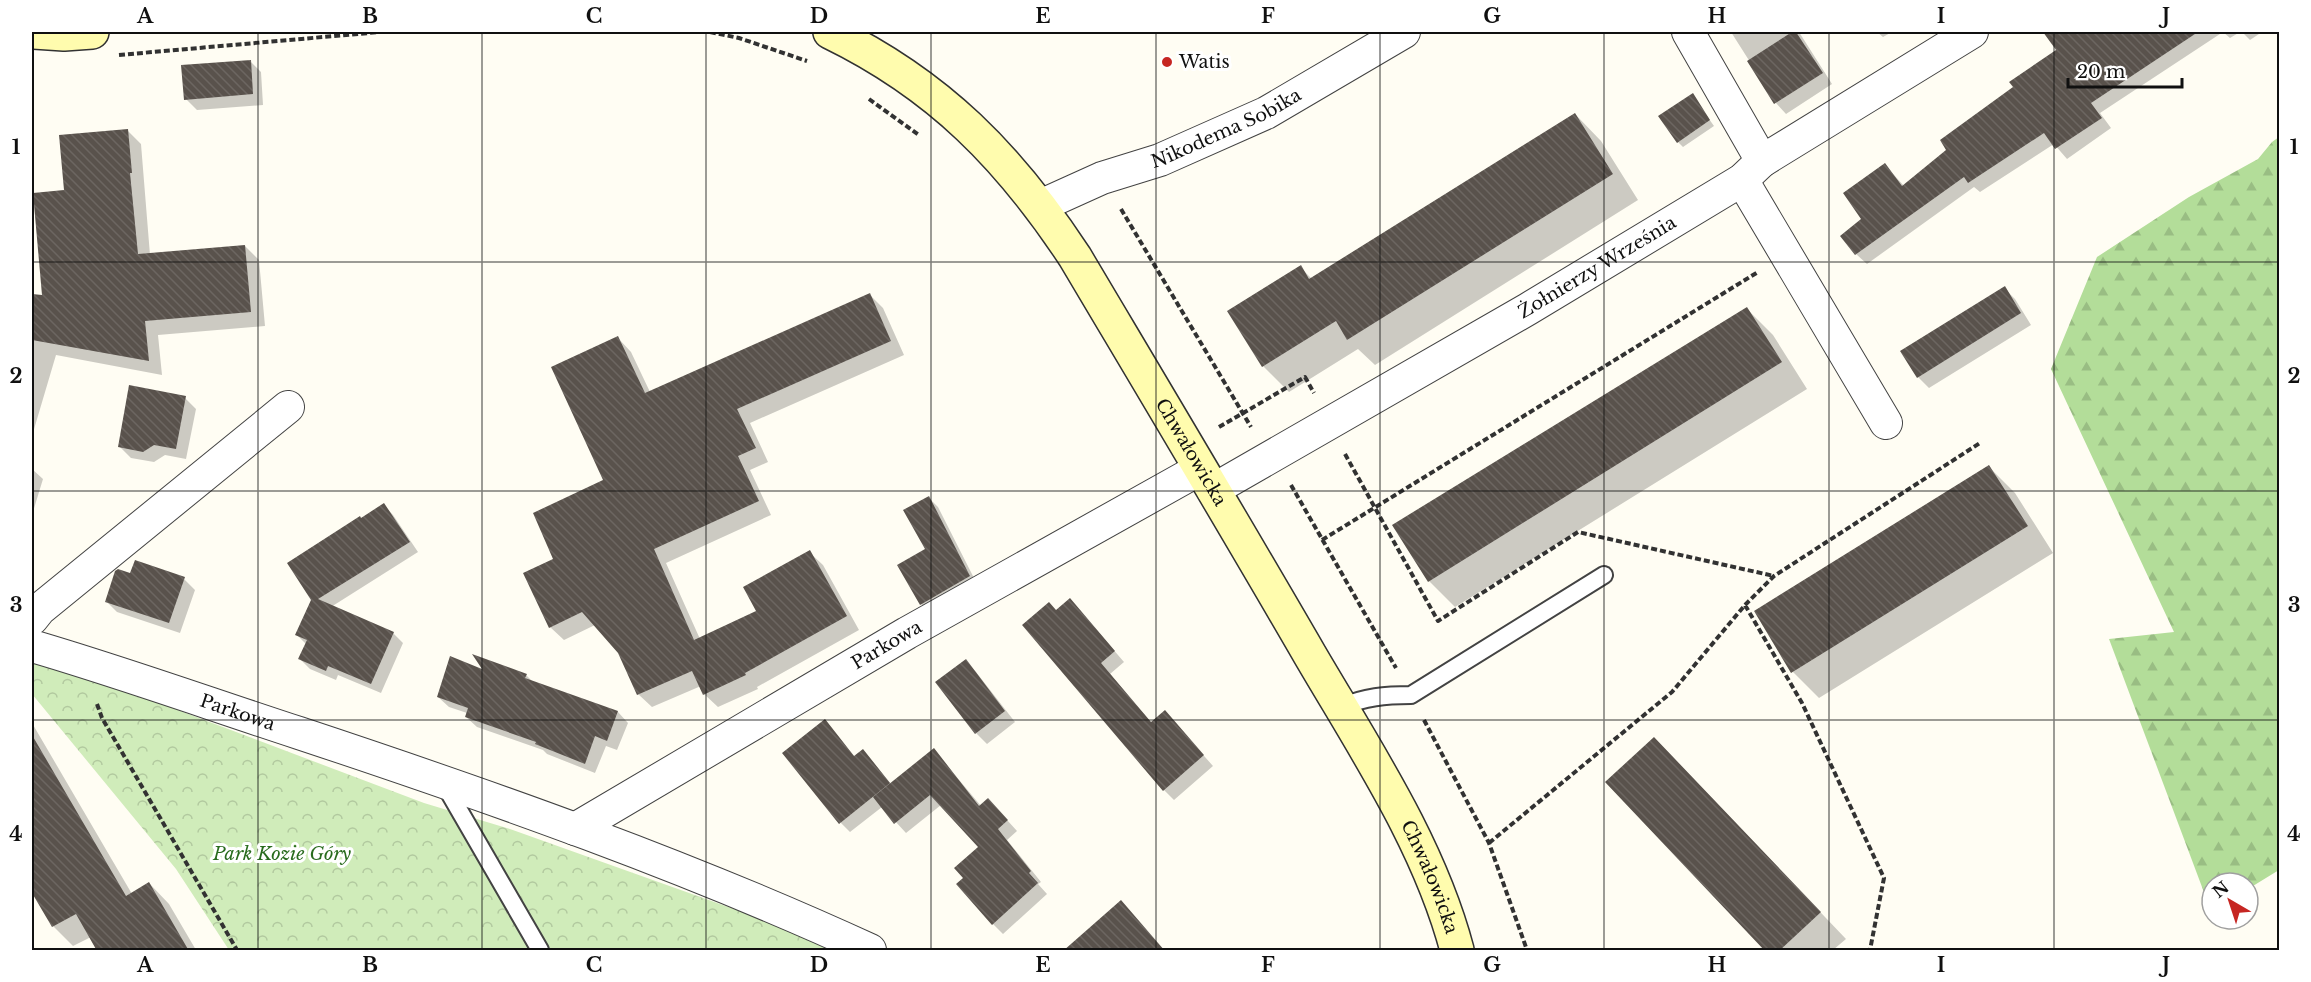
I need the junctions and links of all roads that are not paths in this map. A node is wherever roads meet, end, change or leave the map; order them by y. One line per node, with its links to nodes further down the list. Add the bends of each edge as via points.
1 (34, 32): 2 (main road)
2 (92, 32)
3 (830, 32): 8 (main road, Chwałowicka, via 897,68 946,105 998,156)
4 (1404, 32): 8 (street, Nikodema Sobika, via 1266,113 1160,160 1102,178)
5 (1688, 32): 7 (street)
6 (1972, 32): 7 (street, Żołnierzy Września)
7 (1752, 170): 10 (street, via 1786,255); 11 (street, Żołnierzy Września, via 1528,309 1272,456)
8 (1040, 206): 11 (main road, Chwałowicka, via 1075,257)
9 (288, 407): 13 (street)
10 (1886, 423)
11 (1207, 480): 15 (main road, Chwałowicka); 17 (street, Parkowa, via 907,633)
12 (1604, 575): 15 (lane, via 1411,695 1380,695)
13 (32, 619)
14 (32, 646): 16 (street, Parkowa)
15 (1341, 707): 20 (main road, Chwałowicka, via 1410,831)
16 (442, 780): 17 (street, Parkowa); 18 (lane)
17 (575, 829): 19 (street, Parkowa, via 808,922)
18 (540, 951)
19 (870, 951)
20 (1457, 951)

